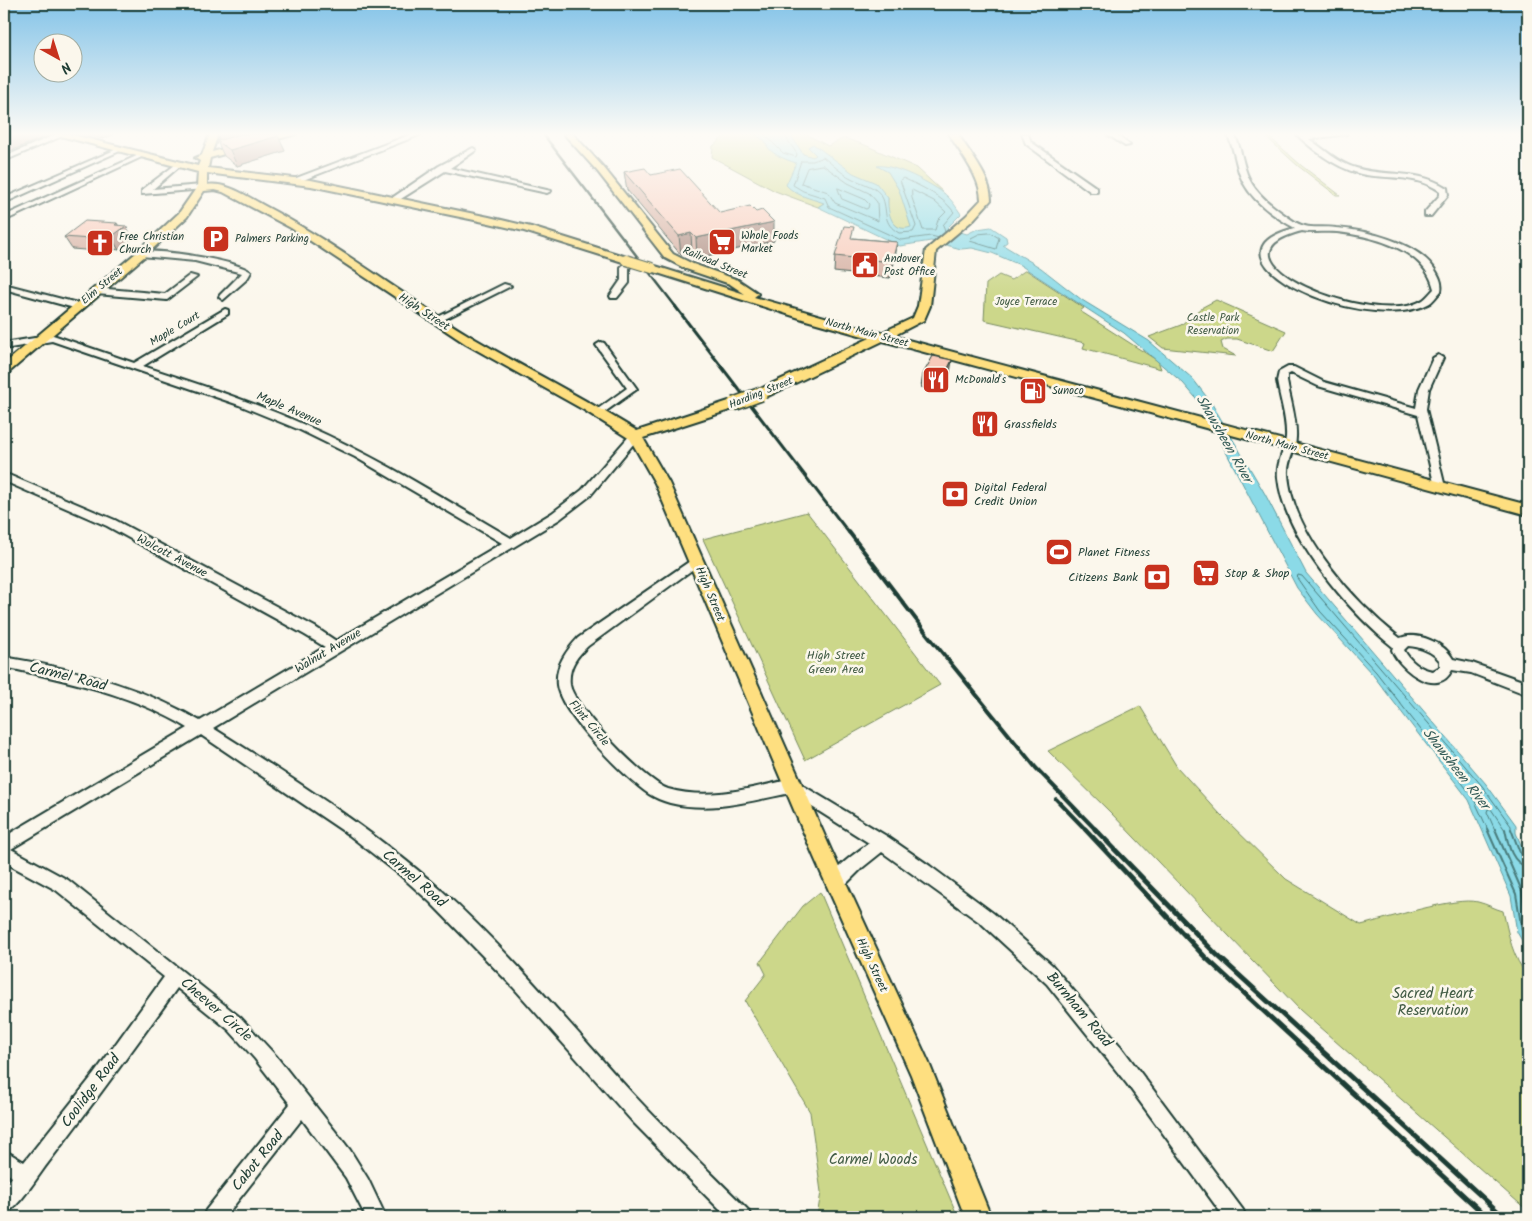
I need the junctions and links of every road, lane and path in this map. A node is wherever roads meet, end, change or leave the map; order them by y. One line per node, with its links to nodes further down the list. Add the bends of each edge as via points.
1 (27, 191): 14 (street)
2 (62, 191): 16 (street)
3 (146, 191): 4 (street)
4 (157, 191)
5 (199, 191): 18 (main road, Elm Street, via 183,215)
6 (228, 191): 29 (main road, High Street, via 287,221)
7 (349, 191): 13 (main road, North Main Street)
8 (407, 191): 13 (street)
9 (618, 191): 26 (main road, Railroad Street, via 669,256 747,289 752,296)
10 (984, 191): 30 (main road, via 986,198 981,206 931,250 924,306)
11 (1256, 191): 17 (street, via 1267,204)
12 (1444, 191): 15 (street)
13 (393, 200): 19 (main road, North Main Street, via 527,230)
14 (4, 201)
15 (1428, 214)
16 (6, 216)
17 (1301, 229): 17 (street, via 1350,231 1399,247 1433,270 1438,289 1424,303 1391,310 1350,306 1309,293 1279,276 1266,257 1270,241)
18 (141, 254): 23 (main road, Elm Street); 25 (street, via 184,258 247,272)
19 (629, 261): 24 (street, via 625,285); 26 (main road, North Main Street, bridge)
20 (193, 277): 23 (street, via 167,297)
21 (4, 286): 27 (street)
22 (507, 286): 29 (street)
23 (96, 290): 27 (main road, Elm Street)
24 (614, 296)
25 (223, 297)
26 (748, 299): 31 (main road, North Main Street)
27 (78, 306): 32 (main road, Elm Street)
28 (225, 312): 37 (street, Maple Court)
29 (436, 320): 41 (main road, High Street)
30 (918, 320): 31 (main road); 35 (main road, via 916,338)
31 (881, 337): 35 (main road, North Main Street); 39 (main road, Harding Street)
32 (41, 338): 34 (street, Maple Avenue); 37 (street, Maple Avenue, via 65,341); 38 (main road, Elm Street)
33 (601, 344): 41 (street, via 632,389)
34 (4, 346)
35 (928, 349): 43 (main road, North Main Street)
36 (1438, 358): 40 (street, via 1421,398)
37 (137, 365): 47 (street, Maple Avenue, via 243,402 320,436)
38 (4, 370)
39 (761, 394): 42 (main road, Harding Street, bridge)
40 (1422, 413): 43 (street, via 1321,384 1291,369 1282,374); 45 (street)
41 (599, 414): 42 (main road, High Street)
42 (635, 436): 47 (street, Walnut Avenue, via 602,476 572,505); 48 (main road, High Street, via 662,483)
43 (1290, 447): 45 (main road, North Main Street); 49 (street, via 1283,465 1285,491 1306,538 1344,590 1378,628)
44 (4, 477): 50 (street, Wolcott Avenue, via 112,524)
45 (1440, 487): 46 (main road, North Main Street)
46 (1528, 510)
47 (511, 542): 50 (street, Walnut Avenue)
48 (696, 562): 55 (main road, High Street); 55 (street, Flint Circle, via 572,653 565,663 565,694 571,705 622,761 655,790 676,798 700,800 729,799)
49 (1400, 645): 52 (street, via 1408,640 1427,644 1440,652); 52 (street, via 1398,650 1402,660 1422,674 1442,673)
50 (335, 647): 54 (street, Walnut Avenue)
51 (4, 662): 54 (street, Carmel Road, via 142,698)
52 (1446, 663): 53 (street, via 1472,668)
53 (1528, 689)
54 (201, 727): 57 (street, Walnut Avenue); 67 (street, Carmel Road, via 308,797 407,871 489,948 627,1102)
55 (792, 786): 56 (street, Burnham Road); 59 (main road, High Street)
56 (882, 842): 59 (street); 69 (street, Burnham Road, via 969,903 1048,973 1119,1058)
57 (4, 845)
58 (4, 854): 60 (street, Cheever Circle, via 62,886)
59 (836, 884): 68 (main road, High Street, via 921,1071)
60 (175, 976): 61 (street, Cheever Circle, via 235,1024 261,1050); 63 (street, Coolidge Road)
61 (302, 1104): 65 (street, Cabot Road); 66 (street, Cheever Circle, via 347,1159)
62 (4, 1160): 63 (street)
63 (26, 1176): 64 (street, Coolidge Road)
64 (4, 1204)
65 (213, 1217)
66 (376, 1217)
67 (741, 1217)
68 (978, 1217)
69 (1236, 1217)

